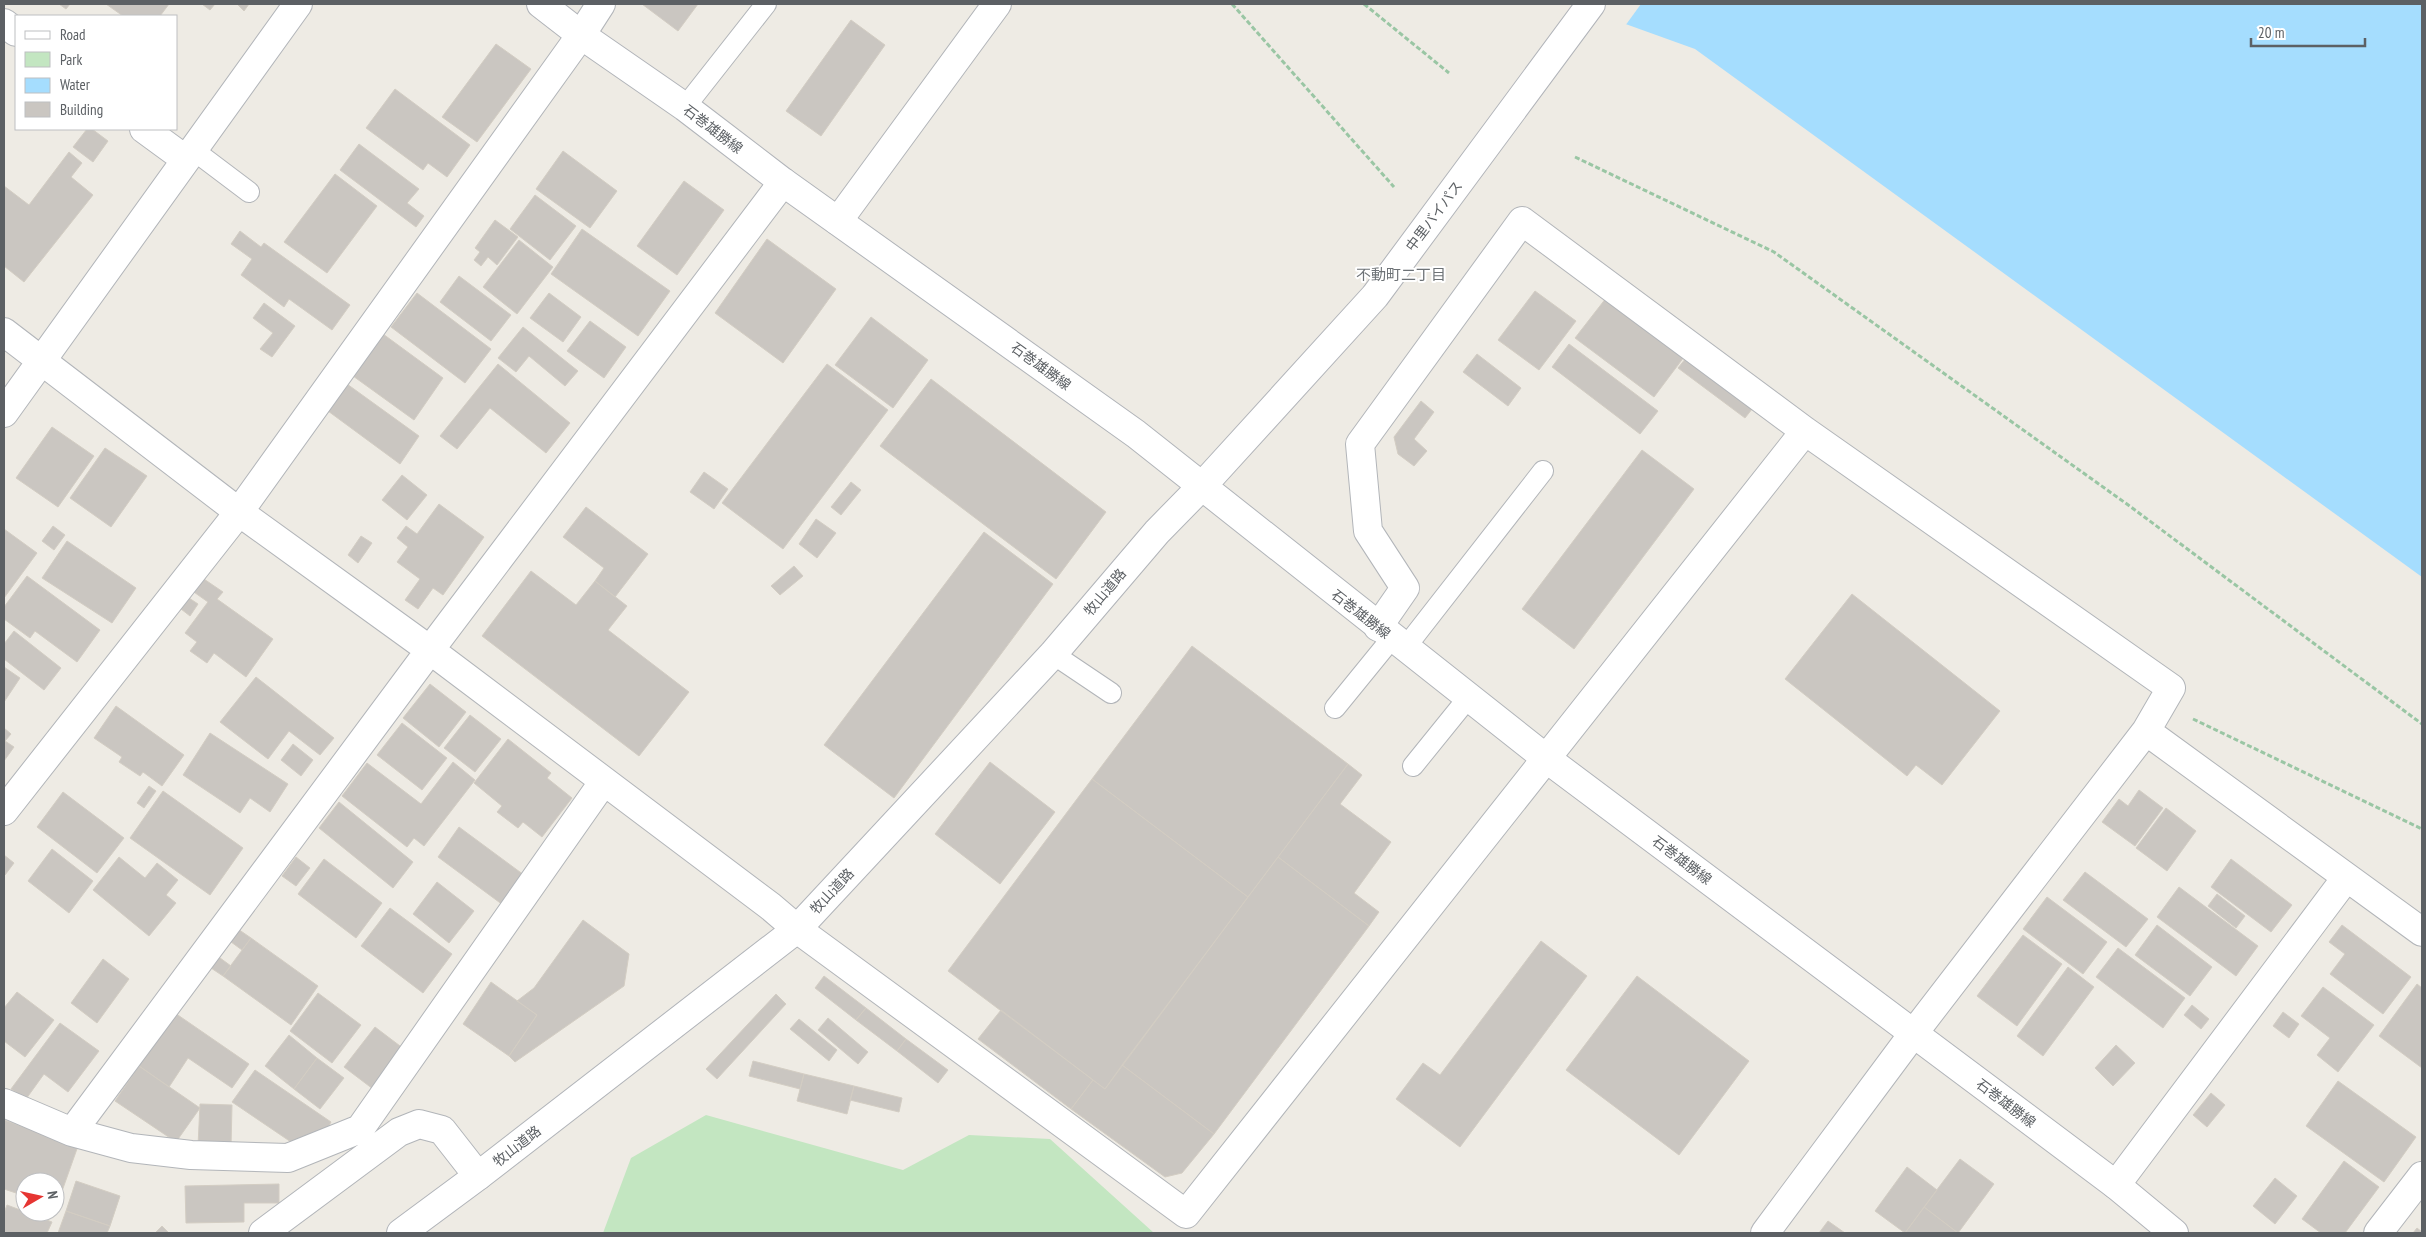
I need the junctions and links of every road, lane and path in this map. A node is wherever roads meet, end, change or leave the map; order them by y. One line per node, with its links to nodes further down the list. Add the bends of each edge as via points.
1 (298, 4): 15 (street)
2 (541, 4): 11 (street, 石巻雄勝線)
3 (602, 4): 11 (street)
4 (766, 4): 13 (lane)
5 (996, 4): 20 (street)
6 (1232, 4): 18 (path)
7 (1364, 4): 12 (path)
8 (1591, 4): 26 (street, 中里バイパス, via 1375,296)
9 (4, 23): 10 (street)
10 (15, 31)
11 (581, 35): 13 (street, 石巻雄勝線); 27 (street)
12 (1449, 73)
13 (685, 107): 17 (street, 石巻雄勝線)
14 (146, 130): 15 (street)
15 (188, 154): 19 (lane); 22 (street)
16 (1575, 157): 35 (path, via 1774,252 2131,507)
17 (783, 182): 20 (street, 石巻雄勝線); 29 (street)
18 (1394, 187)
19 (249, 192)
20 (838, 221): 26 (street, 石巻雄勝線)
21 (4, 332): 22 (street)
22 (42, 360): 23 (street); 27 (street)
23 (4, 413)
24 (1804, 430): 28 (street, via 1522,221 1360,444 1368,531 1405,588); 33 (street, via 2171,688); 37 (street)
25 (1543, 471): 28 (lane)
26 (1203, 485): 28 (street, 石巻雄勝線); 30 (street, 牧山道路, via 1157,532)
27 (239, 512): 29 (street); 40 (street)
28 (1392, 638): 32 (street, 石巻雄勝線); 34 (lane)
29 (430, 650): 39 (street); 47 (street)
30 (1053, 654): 31 (lane); 43 (street, 牧山道路)
31 (1111, 694)
32 (1468, 698): 37 (street, 石巻雄勝線); 38 (lane)
33 (2162, 704): 36 (street); 41 (path)
34 (1335, 708)
35 (2422, 724)
36 (2146, 731): 42 (street); 45 (street)
37 (1547, 759): 43 (street, via 1186,1214); 45 (street, 石巻雄勝線)
38 (1413, 766)
39 (604, 781): 43 (street); 47 (street, via 360,1129 288,1158 182,1154 130,1148)
40 (4, 811)
41 (2422, 828)
42 (2346, 878): 44 (street); 50 (street)
43 (797, 929): 48 (street, 牧山道路)
44 (2422, 932)
45 (1913, 1034): 50 (street, 石巻雄勝線); 53 (street)
46 (4, 1104): 47 (street)
47 (72, 1132)
48 (478, 1176): 51 (street, via 442,1130 419,1124 399,1132); 52 (street, 牧山道路)
49 (2422, 1176): 55 (street)
50 (2116, 1185): 54 (street, 石巻雄勝線)
51 (263, 1233)
52 (401, 1233)
53 (1765, 1233)
54 (2174, 1233)
55 (2378, 1233)

